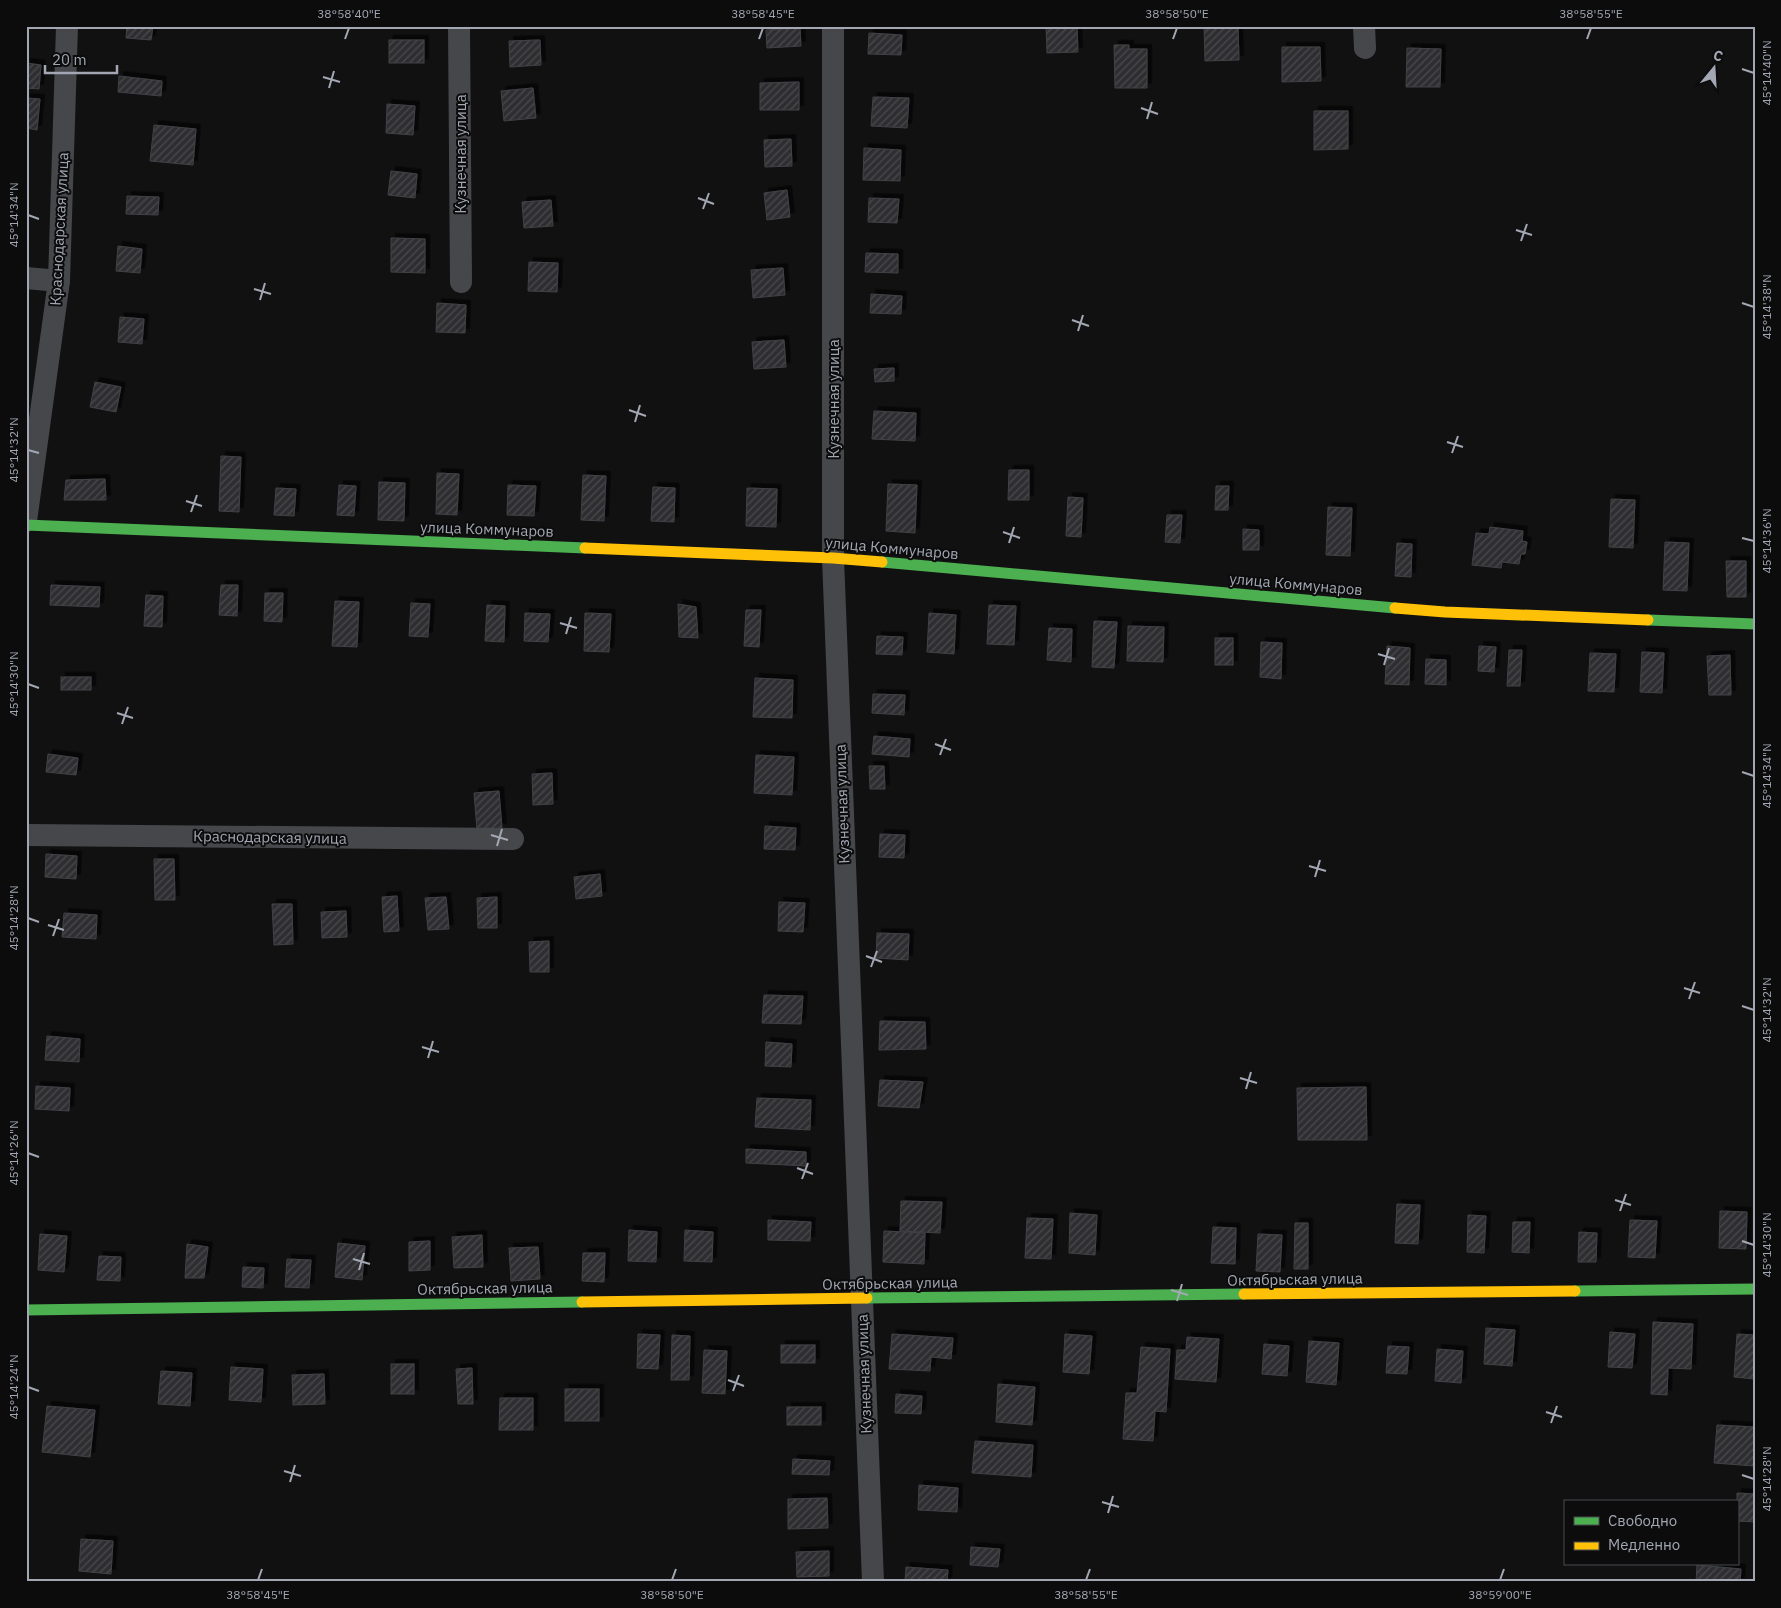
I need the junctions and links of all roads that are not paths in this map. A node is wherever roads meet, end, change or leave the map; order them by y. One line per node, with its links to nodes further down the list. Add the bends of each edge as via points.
1 (66, 26): 7 (street, Краснодарская улица)
2 (459, 26): 8 (street, Кузнечная улица)
3 (833, 26): 11 (street, Кузнечная улица)
4 (1364, 26): 5 (street)
5 (1366, 48)
6 (26, 278): 7 (street)
7 (59, 280): 9 (street, Краснодарская улица)
8 (461, 282)
9 (26, 521)
10 (26, 525): 11 (street, улица Коммунаров)
11 (833, 558): 12 (street, улица Коммунаров, via 1445,612); 16 (street, Кузнечная улица)
12 (1755, 624)
13 (26, 835): 14 (street, Краснодарская улица)
14 (513, 839)
15 (1755, 1290): 16 (street, Октябрьская улица)
16 (861, 1298): 17 (street, Октябрьская улица); 18 (street, Кузнечная улица)
17 (26, 1310)
18 (873, 1582)

